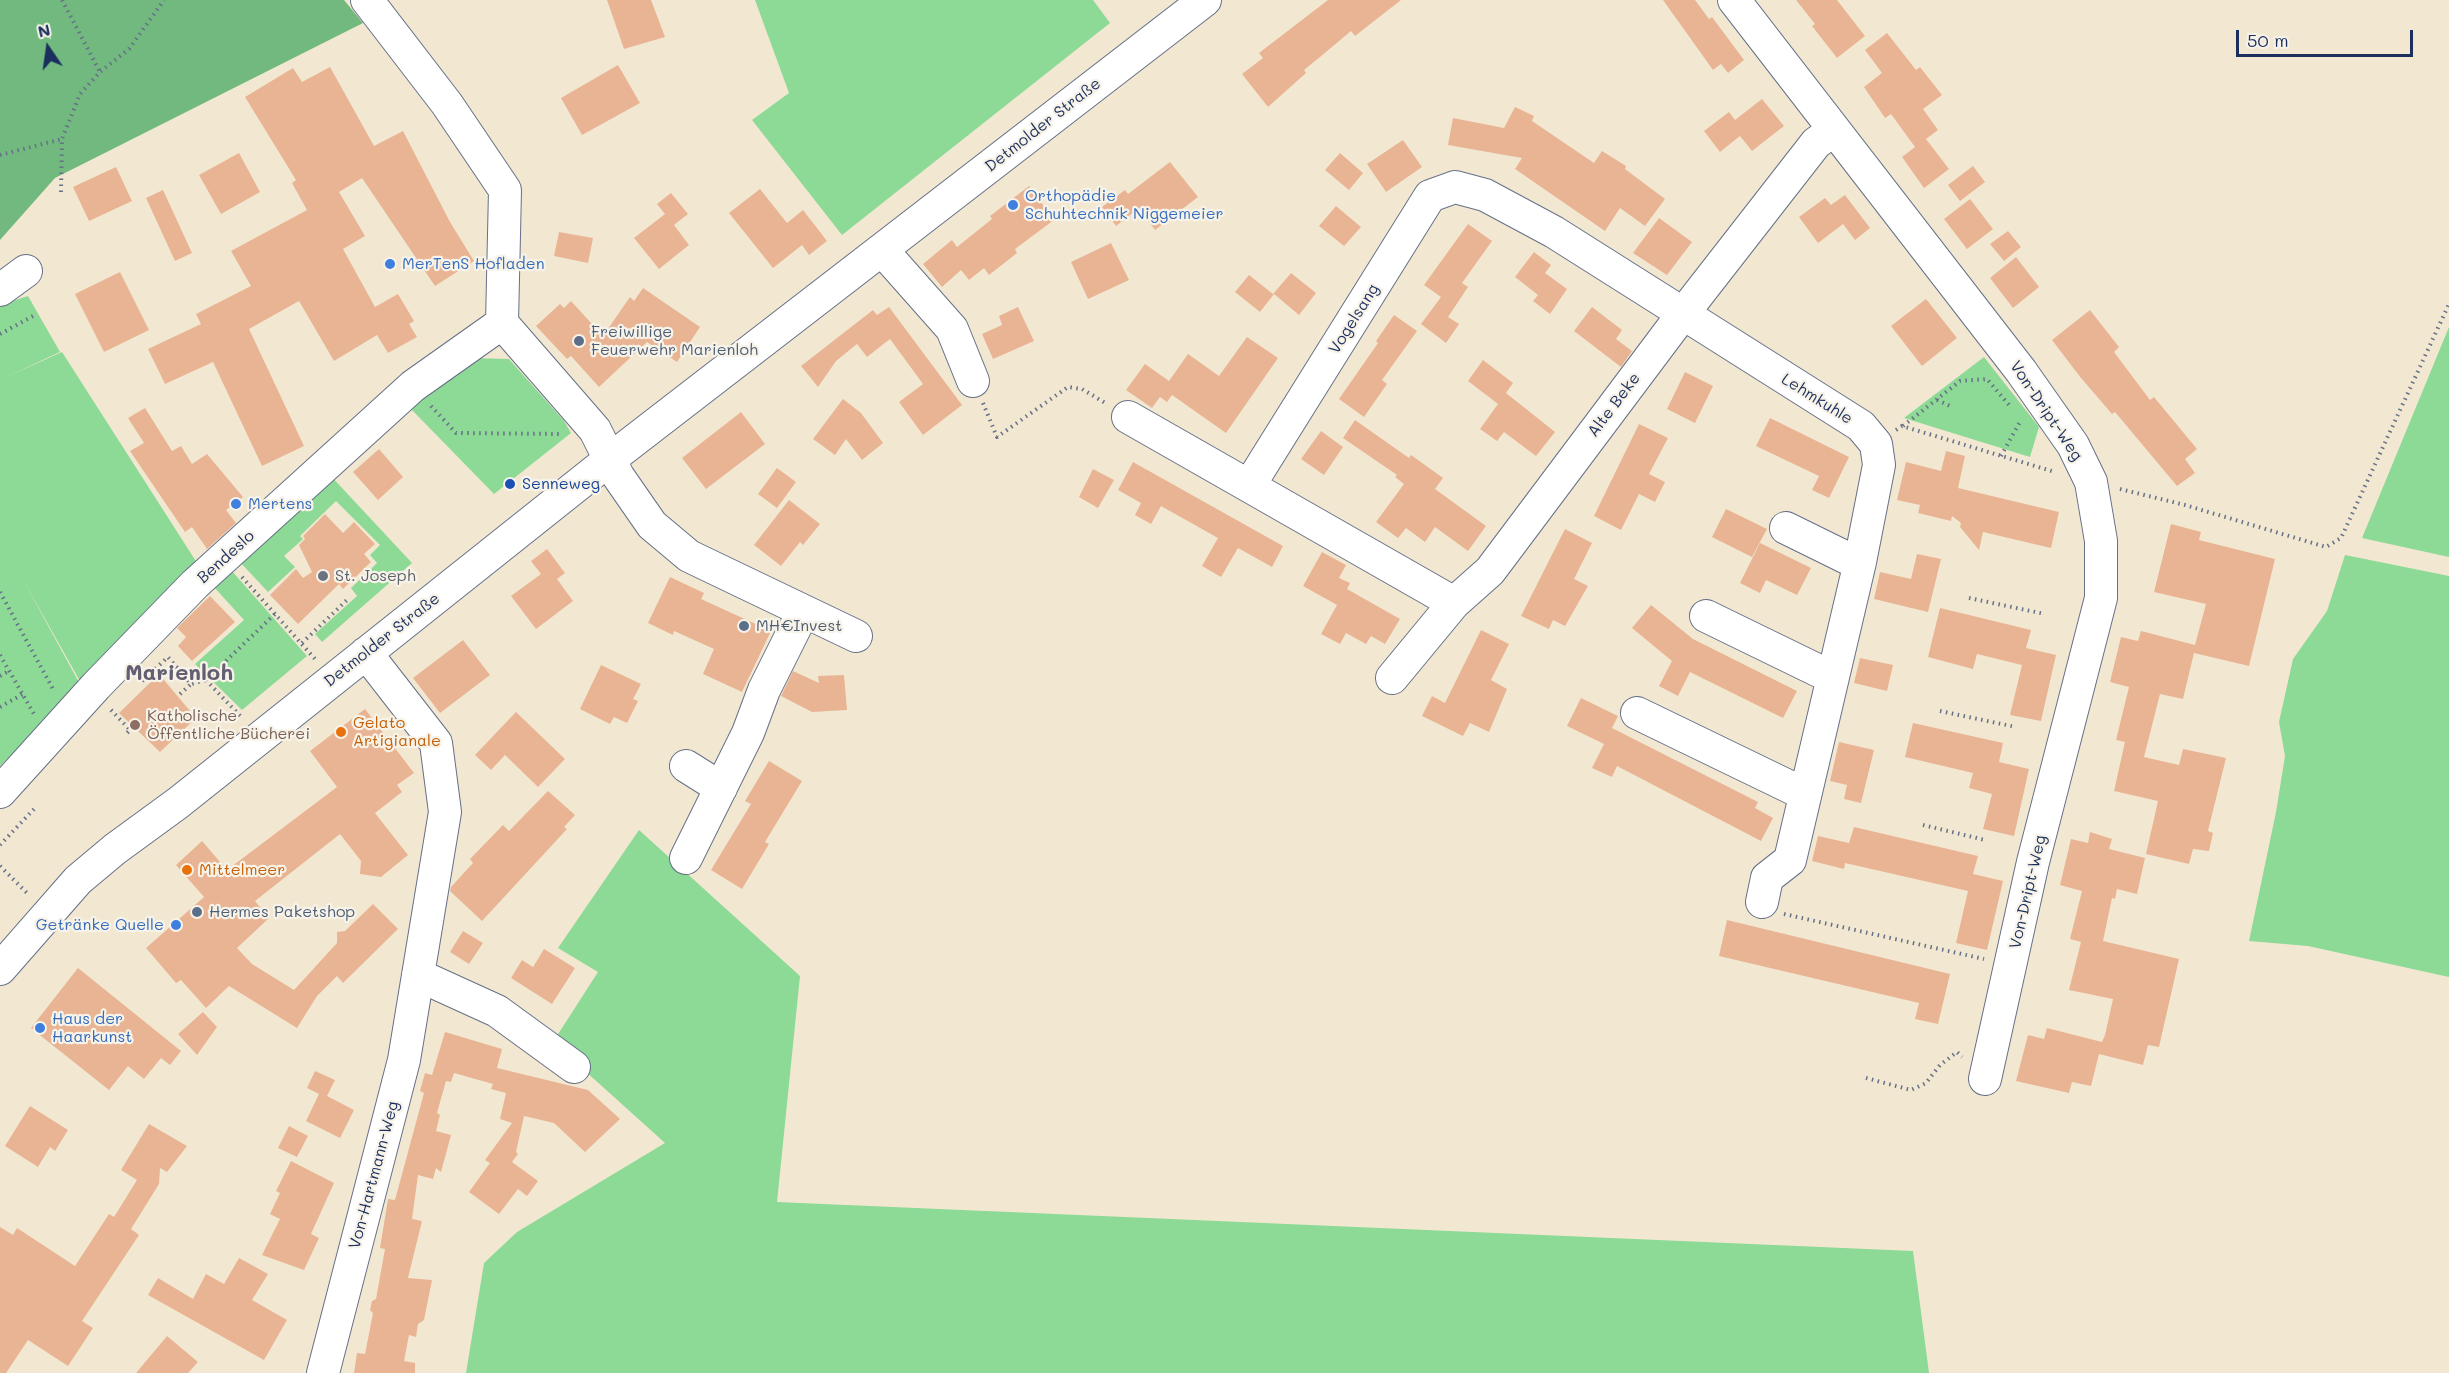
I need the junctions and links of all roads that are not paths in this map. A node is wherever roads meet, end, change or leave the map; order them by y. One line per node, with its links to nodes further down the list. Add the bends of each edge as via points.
1 (367, 0): 9 (street, via 447,104 505,190)
2 (1205, 0): 5 (street, Detmolder Straße)
3 (1734, 0): 4 (street, Von-Dript-Weg)
4 (1834, 130): 8 (street, Alte Beke, via 1816,143); 33 (street, Von-Dript-Weg, via 2021,370 2073,444 2091,482 2101,541 2101,598 2033,862)
5 (882, 250): 10 (street, via 952,329); 12 (street, Detmolder Straße)
6 (26, 271): 7 (street)
7 (0, 290)
8 (1682, 315): 13 (street, Vogelsang, via 1554,232 1485,195 1455,186 1430,196); 15 (street, Lehmkuhle, via 1861,426 1876,444 1879,465); 16 (street, Alte Beke, via 1490,572)
9 (502, 323): 12 (street, via 595,430); 27 (street, Bendeslo, via 413,386 195,584)
10 (973, 381)
11 (1128, 417): 13 (street)
12 (609, 460): 17 (street, via 652,525 689,556); 20 (street, Detmolder Straße)
13 (1249, 486): 16 (street)
14 (1786, 528): 15 (street)
15 (1860, 561): 21 (street)
16 (1454, 603): 22 (street, Alte Beke)
17 (803, 612): 19 (street); 25 (street)
18 (1706, 616): 21 (street)
19 (856, 636)
20 (366, 653): 30 (street, Detmolder Straße, via 93,868); 31 (street, Von-Hartmann-Weg, via 432,735 441,771 445,812)
21 (1833, 675): 26 (street)
22 (1392, 678)
23 (1637, 713): 26 (street, via 1794,789)
24 (686, 766): 25 (street)
25 (721, 788): 28 (street)
26 (1806, 791): 29 (street, via 1790,860 1767,878)
27 (0, 792)
28 (686, 858)
29 (1762, 902)
30 (0, 969)
31 (418, 975): 32 (street, via 497,1011); 34 (street, Von-Hartmann-Weg, via 404,1060)
32 (574, 1067)
33 (1985, 1079)
34 (323, 1373)

